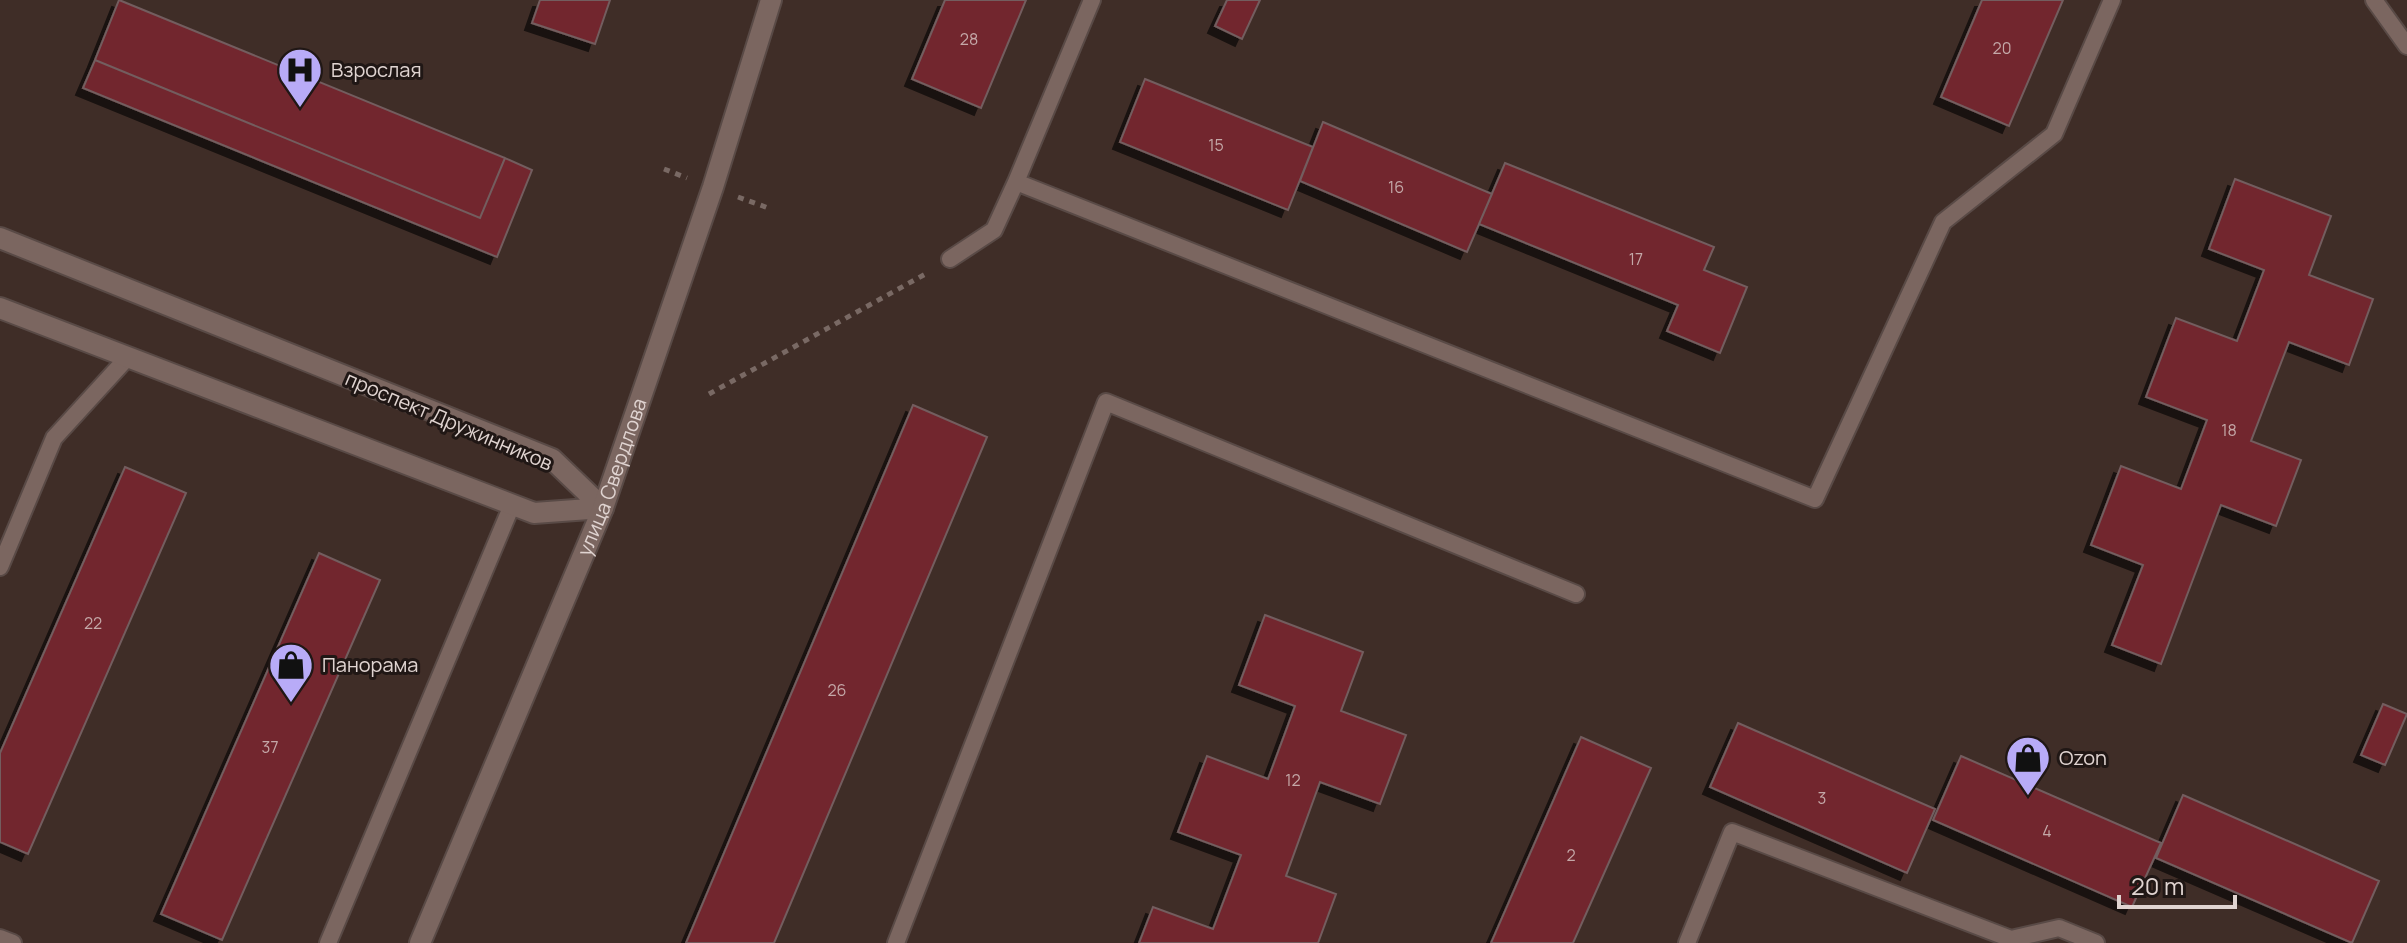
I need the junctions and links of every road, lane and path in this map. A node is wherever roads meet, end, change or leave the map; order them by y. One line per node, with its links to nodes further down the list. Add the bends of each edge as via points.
1 (771, 0): 14 (street, улица Свердлова)
2 (1092, 0): 6 (lane)
3 (2112, 0): 6 (lane, via 2054,134 1943,222 1815,499)
4 (2374, 0): 5 (lane)
5 (2407, 46)
6 (1016, 182): 8 (lane, via 994,230)
7 (0, 238): 14 (street, проспект Дружинников, via 552,459)
8 (950, 259)
9 (905, 287): 12 (path)
10 (0, 308): 11 (street)
11 (128, 357): 13 (street); 15 (lane, via 54,438)
12 (709, 394)
13 (512, 505): 14 (street, via 534,513); 19 (lane)
14 (603, 508): 20 (street, улица Свердлова)
15 (0, 567)
16 (1576, 594): 21 (lane, via 1106,402)
17 (0, 938): 18 (lane)
18 (13, 943)
19 (328, 943)
20 (420, 943)
21 (896, 943)
22 (1687, 943): 23 (lane, via 1732,832 2011,939 2059,928)
23 (2096, 943)

